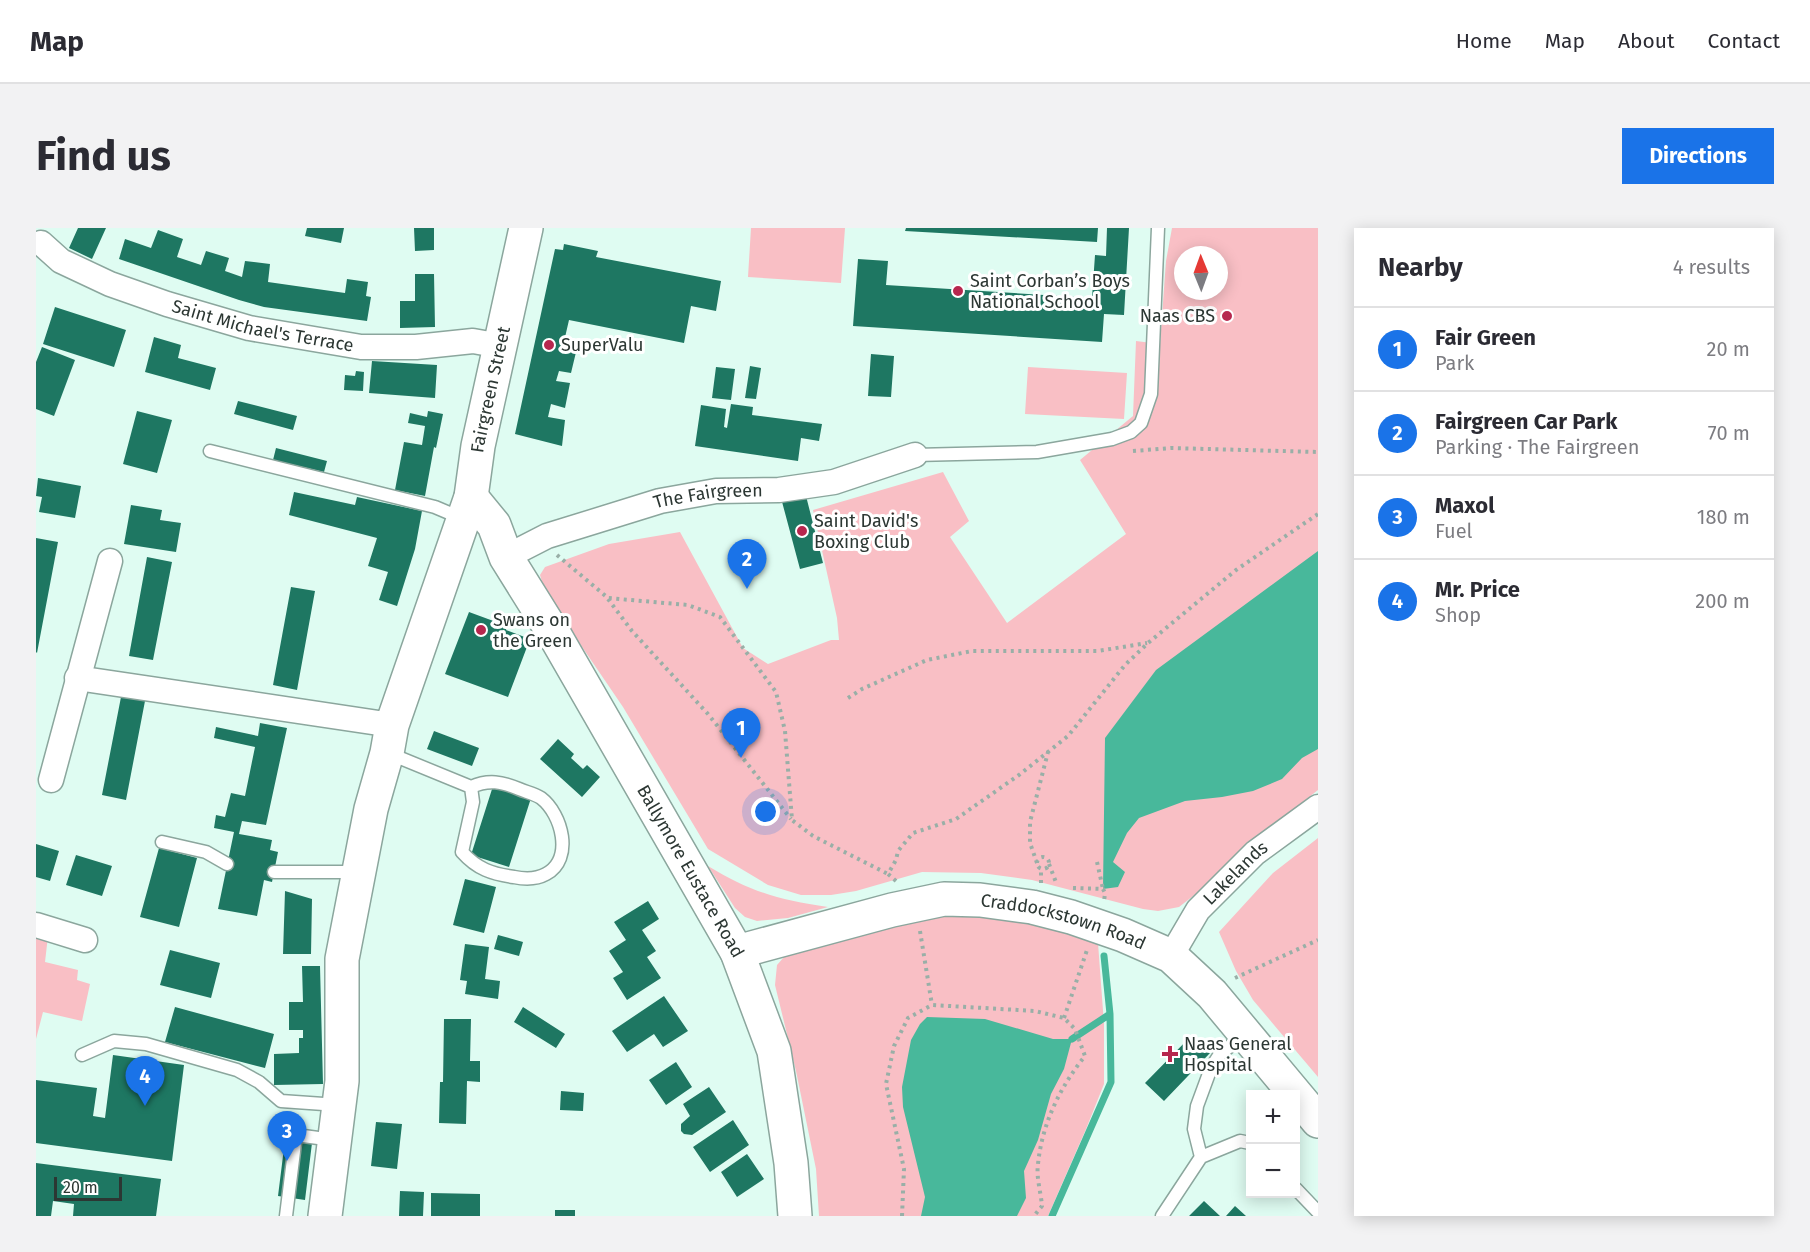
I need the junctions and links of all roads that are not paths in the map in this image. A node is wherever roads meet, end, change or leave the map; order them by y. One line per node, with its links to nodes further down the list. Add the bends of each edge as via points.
1 (526, 228): 4 (main road, Fairgreen Street)
2 (1158, 228): 6 (lane, via 1151,394 1136,428 1112,439 1037,452)
3 (42, 240): 4 (street, Saint Michael's Terrace, via 61,261 110,284 249,328 361,347 473,341)
4 (501, 346): 7 (main road, Fairgreen Street)
5 (210, 451): 7 (lane, via 435,507)
6 (915, 455): 9 (street, The Fairgreen, via 834,482 660,501 547,536)
7 (467, 508): 8 (main road, Fairgreen Street); 9 (main road, Ballymore Eustace Road, via 494,525)
8 (453, 551): 9 (main road); 12 (main road, Fairgreen Street)
9 (506, 557): 22 (main road, Ballymore Eustace Road)
10 (110, 561): 11 (street)
11 (77, 678): 12 (street); 13 (street)
12 (390, 739): 14 (lane); 19 (main road, Fairgreen Street)
13 (51, 780)
14 (471, 787): 14 (lane, via 473,802 462,852 473,865 498,875 525,879 546,874 558,862 562,850 560,828 550,809 540,798 500,782 482,782)
15 (1318, 807): 23 (street, Lakelands, via 1255,853 1198,910)
16 (162, 842): 17 (lane, via 206,852)
17 (227, 864)
18 (274, 872): 19 (lane)
19 (358, 872): 26 (main road, Fairgreen Street, via 342,959)
20 (36, 925): 21 (street)
21 (85, 940)
22 (737, 951): 23 (main road, Craddockstown Road, via 944,899 1100,912); 35 (main road, Ballymore Eustace Road, via 774,1051)
23 (1171, 956): 24 (main road, Craddockstown Road, via 1212,994)
24 (1245, 1034): 27 (main road, Craddockstown Road); 30 (lane, via 1220,1054 1197,1106 1194,1129)
25 (82, 1055): 26 (lane, via 114,1041 146,1044 237,1070 259,1082 280,1101)
26 (339, 1106): 28 (main road, Fairgreen Street)
27 (1318, 1121)
28 (335, 1140): 33 (lane, via 296,1135); 34 (main road, Fairgreen Street)
29 (1246, 1142): 30 (lane)
30 (1201, 1157): 36 (lane)
31 (1300, 1193): 32 (lane)
32 (1318, 1212)
33 (286, 1216)
34 (325, 1216)
35 (795, 1216)
36 (1162, 1216)

